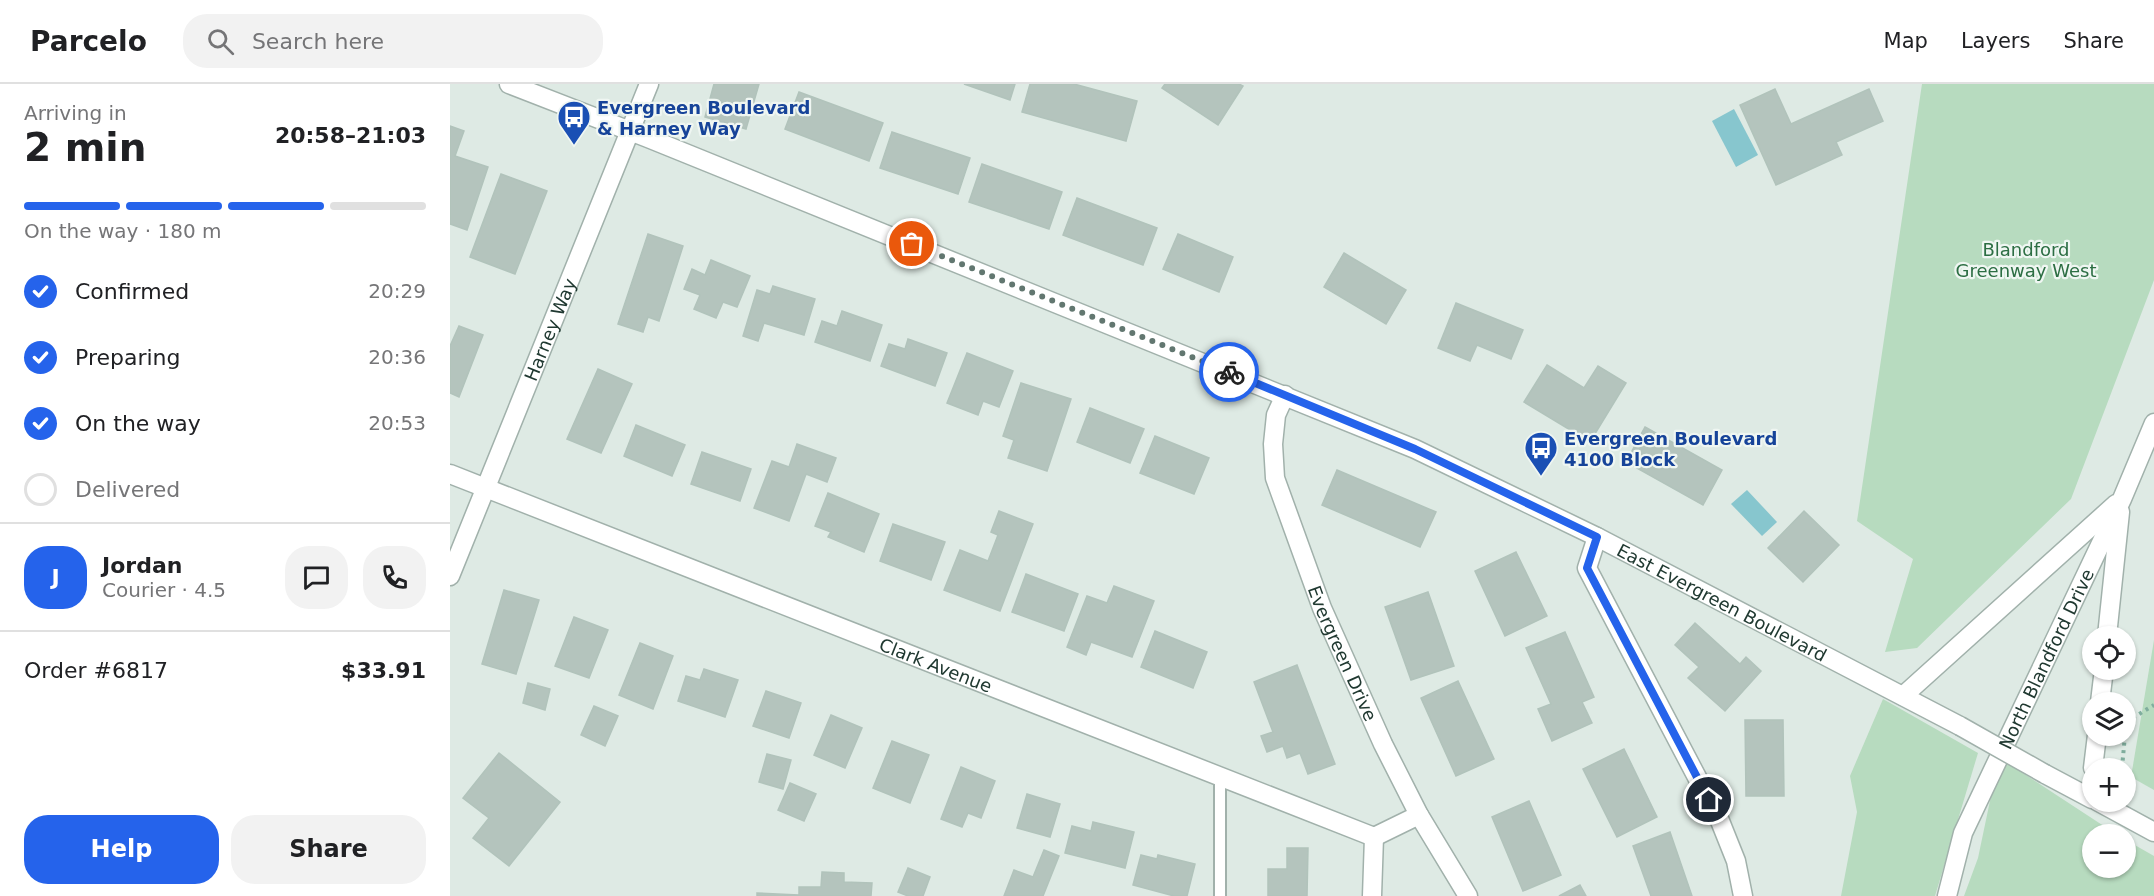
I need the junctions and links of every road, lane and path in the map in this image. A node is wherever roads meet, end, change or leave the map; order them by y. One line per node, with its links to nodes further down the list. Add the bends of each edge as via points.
1 (508, 84): 3 (street, East Evergreen Boulevard)
2 (649, 84): 3 (street, Harney Way)
3 (629, 130): 4 (street, East Evergreen Boulevard); 7 (street, Harney Way)
4 (1285, 395): 9 (street, East Evergreen Boulevard, via 1415,449); 18 (street, Evergreen Drive, via 1276,415 1275,478 1322,608)
5 (2154, 423): 8 (street, North Blandford Drive)
6 (450, 474): 7 (street, Clark Avenue)
7 (485, 487): 10 (street, Harney Way); 15 (street, Clark Avenue)
8 (2122, 499): 11 (street); 12 (street); 25 (street, North Blandford Drive, via 1963,833)
9 (1597, 537): 12 (street, East Evergreen Boulevard); 24 (street, via 1587,568 1720,820 1736,861)
10 (450, 576)
11 (2108, 626)
12 (1903, 696): 16 (street, East Evergreen Boulevard, bridge)
13 (2154, 705): 14 (path)
14 (2136, 716)
15 (1220, 775): 20 (street, Clark Avenue); 21 (lane)
16 (2082, 793)
17 (2117, 812): 19 (street, East Evergreen Boulevard)
18 (1419, 815): 20 (street); 23 (street, Evergreen Drive)
19 (2154, 832)
20 (1374, 837): 22 (street)
21 (1220, 896)
22 (1372, 896)
23 (1468, 896)
24 (1743, 896)
25 (1947, 896)

